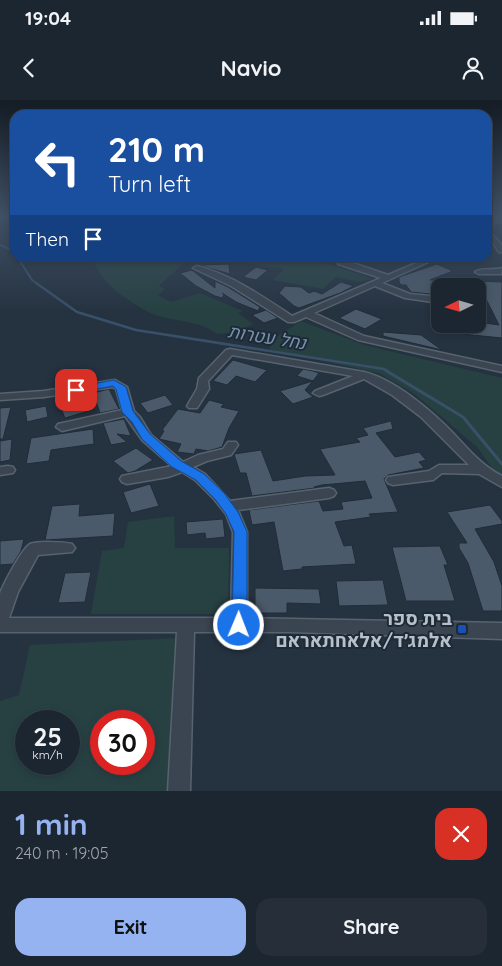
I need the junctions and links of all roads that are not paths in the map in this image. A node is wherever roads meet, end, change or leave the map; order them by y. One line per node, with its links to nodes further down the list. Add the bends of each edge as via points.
1 (341, 262): 6 (street)
2 (423, 262): 6 (street)
3 (195, 264): 9 (street, via 218,282 258,297 291,320)
4 (502, 270): 5 (street)
5 (479, 272)
6 (387, 277): 7 (street)
7 (374, 283): 8 (street, via 408,296); 9 (street)
8 (431, 299)
9 (306, 313): 10 (street, via 362,338)
10 (502, 369)
11 (364, 375): 12 (street); 14 (street, via 230,352 204,380 203,389); 19 (street, via 384,384 422,412)
12 (318, 393)
13 (0, 397): 15 (street, via 114,383 121,387)
14 (193, 406)
15 (128, 412): 16 (street); 18 (street, via 146,436)
16 (62, 427)
17 (232, 445): 18 (street, via 226,452)
18 (182, 467): 20 (street, via 155,476); 24 (street, via 200,477)
19 (482, 470): 21 (street, via 439,469 432,475); 22 (street)
20 (127, 479)
21 (393, 480)
22 (502, 482)
23 (329, 493): 24 (street)
24 (227, 506): 29 (street, via 240,532)
25 (67, 548): 26 (street, via 34,549 8,593)
26 (0, 620)
27 (0, 625): 28 (street)
28 (186, 625): 29 (street); 31 (street)
29 (239, 625): 30 (street)
30 (502, 631)
31 (179, 791)

